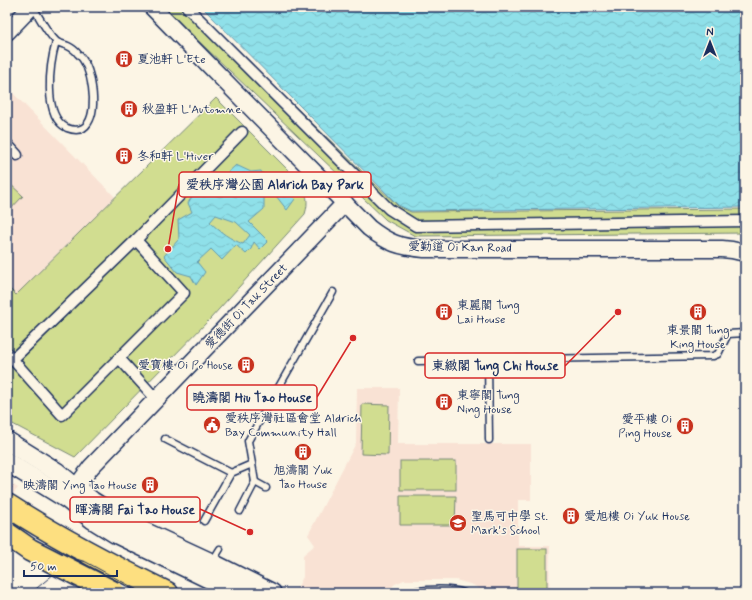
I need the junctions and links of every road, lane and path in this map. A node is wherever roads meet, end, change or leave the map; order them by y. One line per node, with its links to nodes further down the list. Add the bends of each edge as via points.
1 (32, 7): 4 (street); 5 (lane)
2 (152, 7): 9 (street, 愛勤道 Oi Kan Road)
3 (187, 7): 10 (street, via 389,209 416,226)
4 (7, 32)
5 (56, 42): 5 (lane, via 68,46 83,58 91,82 91,115 87,125 79,130 65,127 59,121 51,101 49,78)
6 (242, 132): 11 (street)
7 (7, 144): 8 (street)
8 (18, 155)
9 (345, 203): 12 (street, 愛勤道 Oi Kan Road, via 382,238 409,248 722,249); 19 (street, 愛德街 Oi Tak Street)
10 (745, 221)
11 (136, 240): 15 (street); 16 (street, via 184,293)
12 (745, 253)
13 (333, 292): 24 (lane, via 248,441)
14 (745, 334): 17 (lane, via 728,334 718,354 713,356)
15 (10, 356): 16 (street, via 62,415)
16 (119, 358): 19 (street)
17 (488, 360): 18 (lane); 21 (lane)
18 (418, 361)
19 (156, 399): 28 (street, 愛德街 Oi Tak Street, via 91,467)
20 (165, 439): 25 (lane)
21 (489, 440)
22 (7, 441): 28 (main road, via 57,472)
23 (7, 462): 28 (main road)
24 (252, 464): 25 (lane); 26 (lane)
25 (231, 473): 31 (lane)
26 (255, 482): 27 (lane); 30 (lane)
27 (266, 488)
28 (71, 493): 35 (main road, via 92,519 116,534); 36 (main road, via 92,501 130,525 216,556)
29 (7, 504): 34 (highway, via 40,526 110,565)
30 (240, 511)
31 (204, 521)
32 (7, 534): 33 (highway, bridge, via 30,550)
33 (114, 593)
34 (167, 593)
35 (238, 593)
36 (272, 593)
37 (407, 593): 38 (lane, via 428,590)
38 (464, 593)

